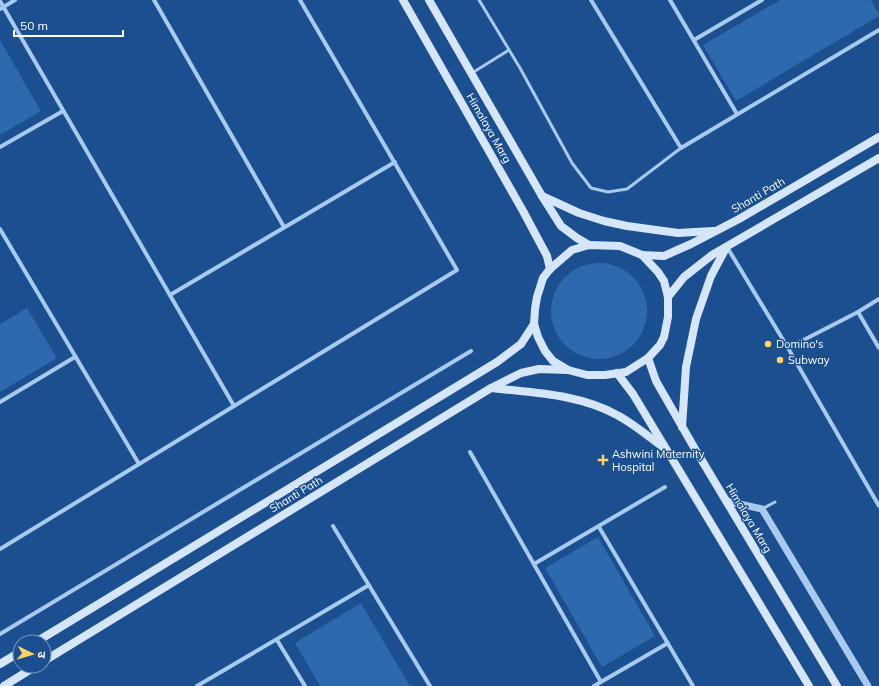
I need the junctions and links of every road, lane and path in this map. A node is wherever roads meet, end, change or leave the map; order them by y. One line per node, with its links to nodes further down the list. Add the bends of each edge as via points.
1 (15, 0): 11 (street)
2 (154, 0): 24 (street)
3 (300, 0): 22 (street)
4 (403, 0): 30 (main road, Himalaya Marg, via 523,211 547,256)
5 (429, 0): 15 (main road, Himalaya Marg)
6 (479, 0): 14 (lane)
7 (591, 0): 20 (street)
8 (670, 0): 13 (street)
9 (762, 0): 13 (street)
10 (0, 1): 11 (street)
11 (2, 8): 16 (street)
12 (879, 30): 17 (street)
13 (694, 40): 17 (street)
14 (509, 50): 15 (lane); 20 (lane, via 572,162 591,188 608,192 627,189)
15 (471, 74): 23 (main road, Himalaya Marg)
16 (64, 111): 19 (street); 31 (street)
17 (737, 114): 20 (street)
18 (879, 137): 26 (main road, Shanti Path)
19 (0, 147)
20 (681, 148)
21 (879, 158): 28 (main road)
22 (395, 162): 24 (street); 45 (street, via 457,270)
23 (542, 196): 26 (main road, via 579,213 627,226 678,234); 27 (main road, Himalaya Marg, via 561,226)
24 (284, 227): 31 (street)
25 (0, 229): 39 (street)
26 (716, 231): 29 (main road, Shanti Path, via 664,256)
27 (589, 245): 29 (main road, via 620,246); 30 (main road, via 572,250)
28 (727, 247): 32 (main road, via 712,255 684,277); 36 (street); 46 (main road, via 711,276 696,319 686,367)
29 (642, 255): 32 (main road, via 664,280)
30 (550, 269): 35 (main road, via 543,278 537,297)
31 (170, 295): 45 (street)
32 (668, 297): 40 (main road, via 664,337)
33 (879, 299): 34 (street)
34 (858, 312): 36 (street); 37 (street)
35 (534, 324): 41 (main road, via 545,351 553,361); 61 (main road, via 521,344 497,362)
36 (788, 348): 53 (street)
37 (879, 348)
38 (471, 351): 60 (street)
39 (76, 357): 44 (street); 49 (street)
40 (648, 358): 42 (main road, via 626,372); 46 (main road, Himalaya Marg, via 656,381)
41 (568, 370): 42 (main road, via 587,376); 43 (main road, Shanti Path, via 539,369 521,373)
42 (617, 374): 47 (main road, via 633,394)
43 (491, 388): 47 (main road, via 540,392 590,403 635,426); 64 (main road, Shanti Path)
44 (0, 402)
45 (234, 406): 49 (street)
46 (682, 427): 51 (main road, Himalaya Marg)
47 (668, 451): 75 (main road)
48 (470, 452): 58 (street)
49 (139, 464): 57 (street)
50 (665, 487): 56 (street)
51 (726, 502): 54 (street); 76 (main road, Himalaya Marg)
52 (775, 502): 54 (lane)
53 (879, 506)
54 (762, 510): 77 (street)
55 (333, 526): 59 (street)
56 (599, 527): 58 (street); 63 (street)
57 (0, 549)
58 (534, 564): 68 (street)
59 (369, 585): 62 (street); 72 (street)
60 (0, 634)
61 (49, 634)
62 (277, 640): 70 (street); 71 (street)
63 (668, 643): 68 (street); 74 (street)
64 (52, 656)
65 (12, 657): 66 (main road)
66 (0, 664)
67 (23, 674): 69 (main road)
68 (601, 682): 73 (street)
69 (4, 686)
70 (197, 686)
71 (305, 686)
72 (430, 686)
73 (594, 686)
74 (693, 686)
75 (809, 686)
76 (837, 686)
77 (868, 686)

